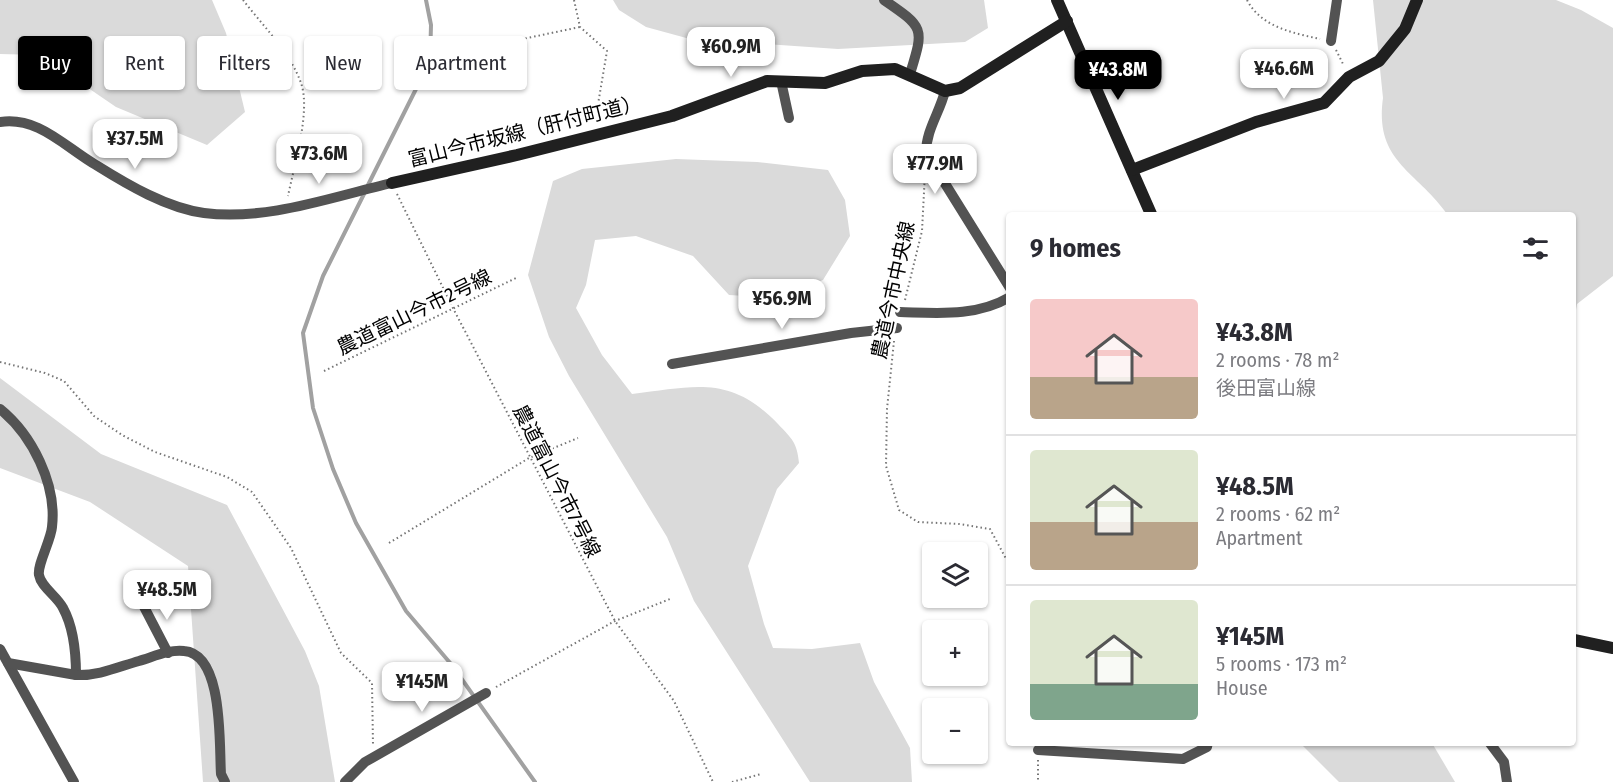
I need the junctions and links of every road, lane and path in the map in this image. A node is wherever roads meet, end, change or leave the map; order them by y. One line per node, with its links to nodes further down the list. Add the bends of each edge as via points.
1 (243, 0): 22 (path, via 291,61 302,85 302,121)
2 (574, 0): 9 (path)
3 (884, 0): 12 (street, via 918,27 921,38)
4 (1057, 0): 8 (street)
5 (1247, 0): 11 (path, via 1253,12 1268,23)
6 (1337, 0): 11 (street)
7 (1418, 0): 13 (street, via 1405,28 1379,61)
8 (1066, 21): 15 (street, via 960,88); 20 (street)
9 (580, 27): 10 (path); 18 (path, via 607,51)
10 (527, 38)
11 (1331, 41): 13 (path)
12 (910, 74): 14 (street, 富山今市坂線（肝付町道）, via 878,68 825,83); 15 (street, 富山今市坂線（肝付町道）)
13 (1349, 77): 20 (street, via 1324,103 1256,122)
14 (781, 81): 16 (street); 18 (street, 富山今市坂線（肝付町道）, via 767,81 672,116)
15 (945, 91): 19 (street, via 940,112 926,137)
16 (789, 118)
17 (0, 122): 22 (street, via 16,119 42,129 96,166 174,205 203,213 251,216)
18 (594, 134): 21 (street, 富山今市坂線（肝付町道）)
19 (926, 153): 25 (street); 28 (path, 農道今市中央線, via 922,231)
20 (1132, 170): 23 (street)
21 (392, 183): 22 (street); 27 (path, 農道富山今市7号線)
22 (286, 207)
23 (1150, 212)
24 (516, 278): 27 (path, 農道富山今市2号線)
25 (1006, 282)
26 (1006, 299): 28 (street, via 979,310 944,314)
27 (453, 308): 32 (path, 農道富山今市2号線); 35 (path, 農道富山今市7号線)
28 (900, 312)
29 (897, 328): 31 (street); 37 (path, 農道今市中央線, via 887,409 886,466 899,510 918,522 990,530)
30 (0, 362): 51 (path, via 64,381 94,416 122,435 155,452 226,477 252,492 291,548 341,652 372,682)
31 (672, 364)
32 (324, 371)
33 (0, 409): 46 (street, via 18,423 40,460 52,502 52,526 38,569 39,578 63,606 76,651)
34 (578, 438): 35 (path)
35 (530, 458): 36 (path); 40 (path, 農道富山今市7号線)
36 (389, 543)
37 (1006, 559)
38 (670, 599): 40 (path)
39 (141, 602): 44 (street)
40 (615, 621): 47 (path); 56 (path, 農道富山今市7号線, via 674,701)
41 (1576, 640): 42 (street)
42 (1613, 648)
43 (0, 649): 45 (street)
44 (168, 653): 46 (street, via 90,676); 54 (street, via 184,651 198,655 214,681 221,774)
45 (8, 663): 46 (street); 53 (street)
46 (76, 675)
47 (486, 693): 51 (street)
48 (1207, 746): 50 (street, via 1183,759)
49 (1492, 746): 58 (street, via 1504,762)
50 (1038, 750)
51 (373, 757): 55 (street)
52 (761, 774): 57 (path)
53 (74, 782)
54 (225, 782)
55 (345, 782)
56 (713, 782)
57 (732, 782)
58 (1507, 782)

